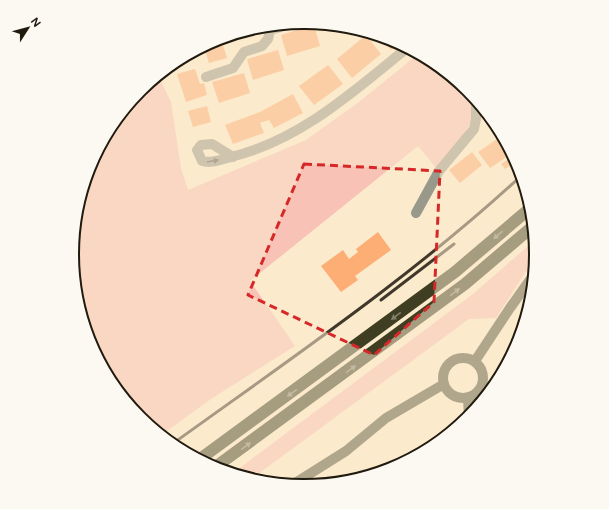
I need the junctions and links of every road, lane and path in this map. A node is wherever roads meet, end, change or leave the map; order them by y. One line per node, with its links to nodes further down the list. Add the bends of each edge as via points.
1 (270, 32): 3 (street, via 262,46 244,52 233,68)
2 (403, 51): 5 (street, via 330,111 291,134)
3 (206, 77)
4 (476, 108): 7 (street, via 474,129 438,171)
5 (233, 156)
6 (526, 212): 14 (highway, one-way to 14, via 455,272)
7 (416, 213)
8 (529, 230): 15 (highway, one-way to 8, via 465,284)
9 (528, 282): 10 (main road)
10 (475, 362): 11 (main road, via 463,358 452,362 444,371); 12 (main road, via 482,369 483,384 477,393)
11 (444, 384): 12 (main road, via 451,394); 16 (main road, via 386,418 346,451)
12 (468, 398): 13 (main road)
13 (469, 409)
14 (204, 456)
15 (220, 464)
16 (299, 480)

